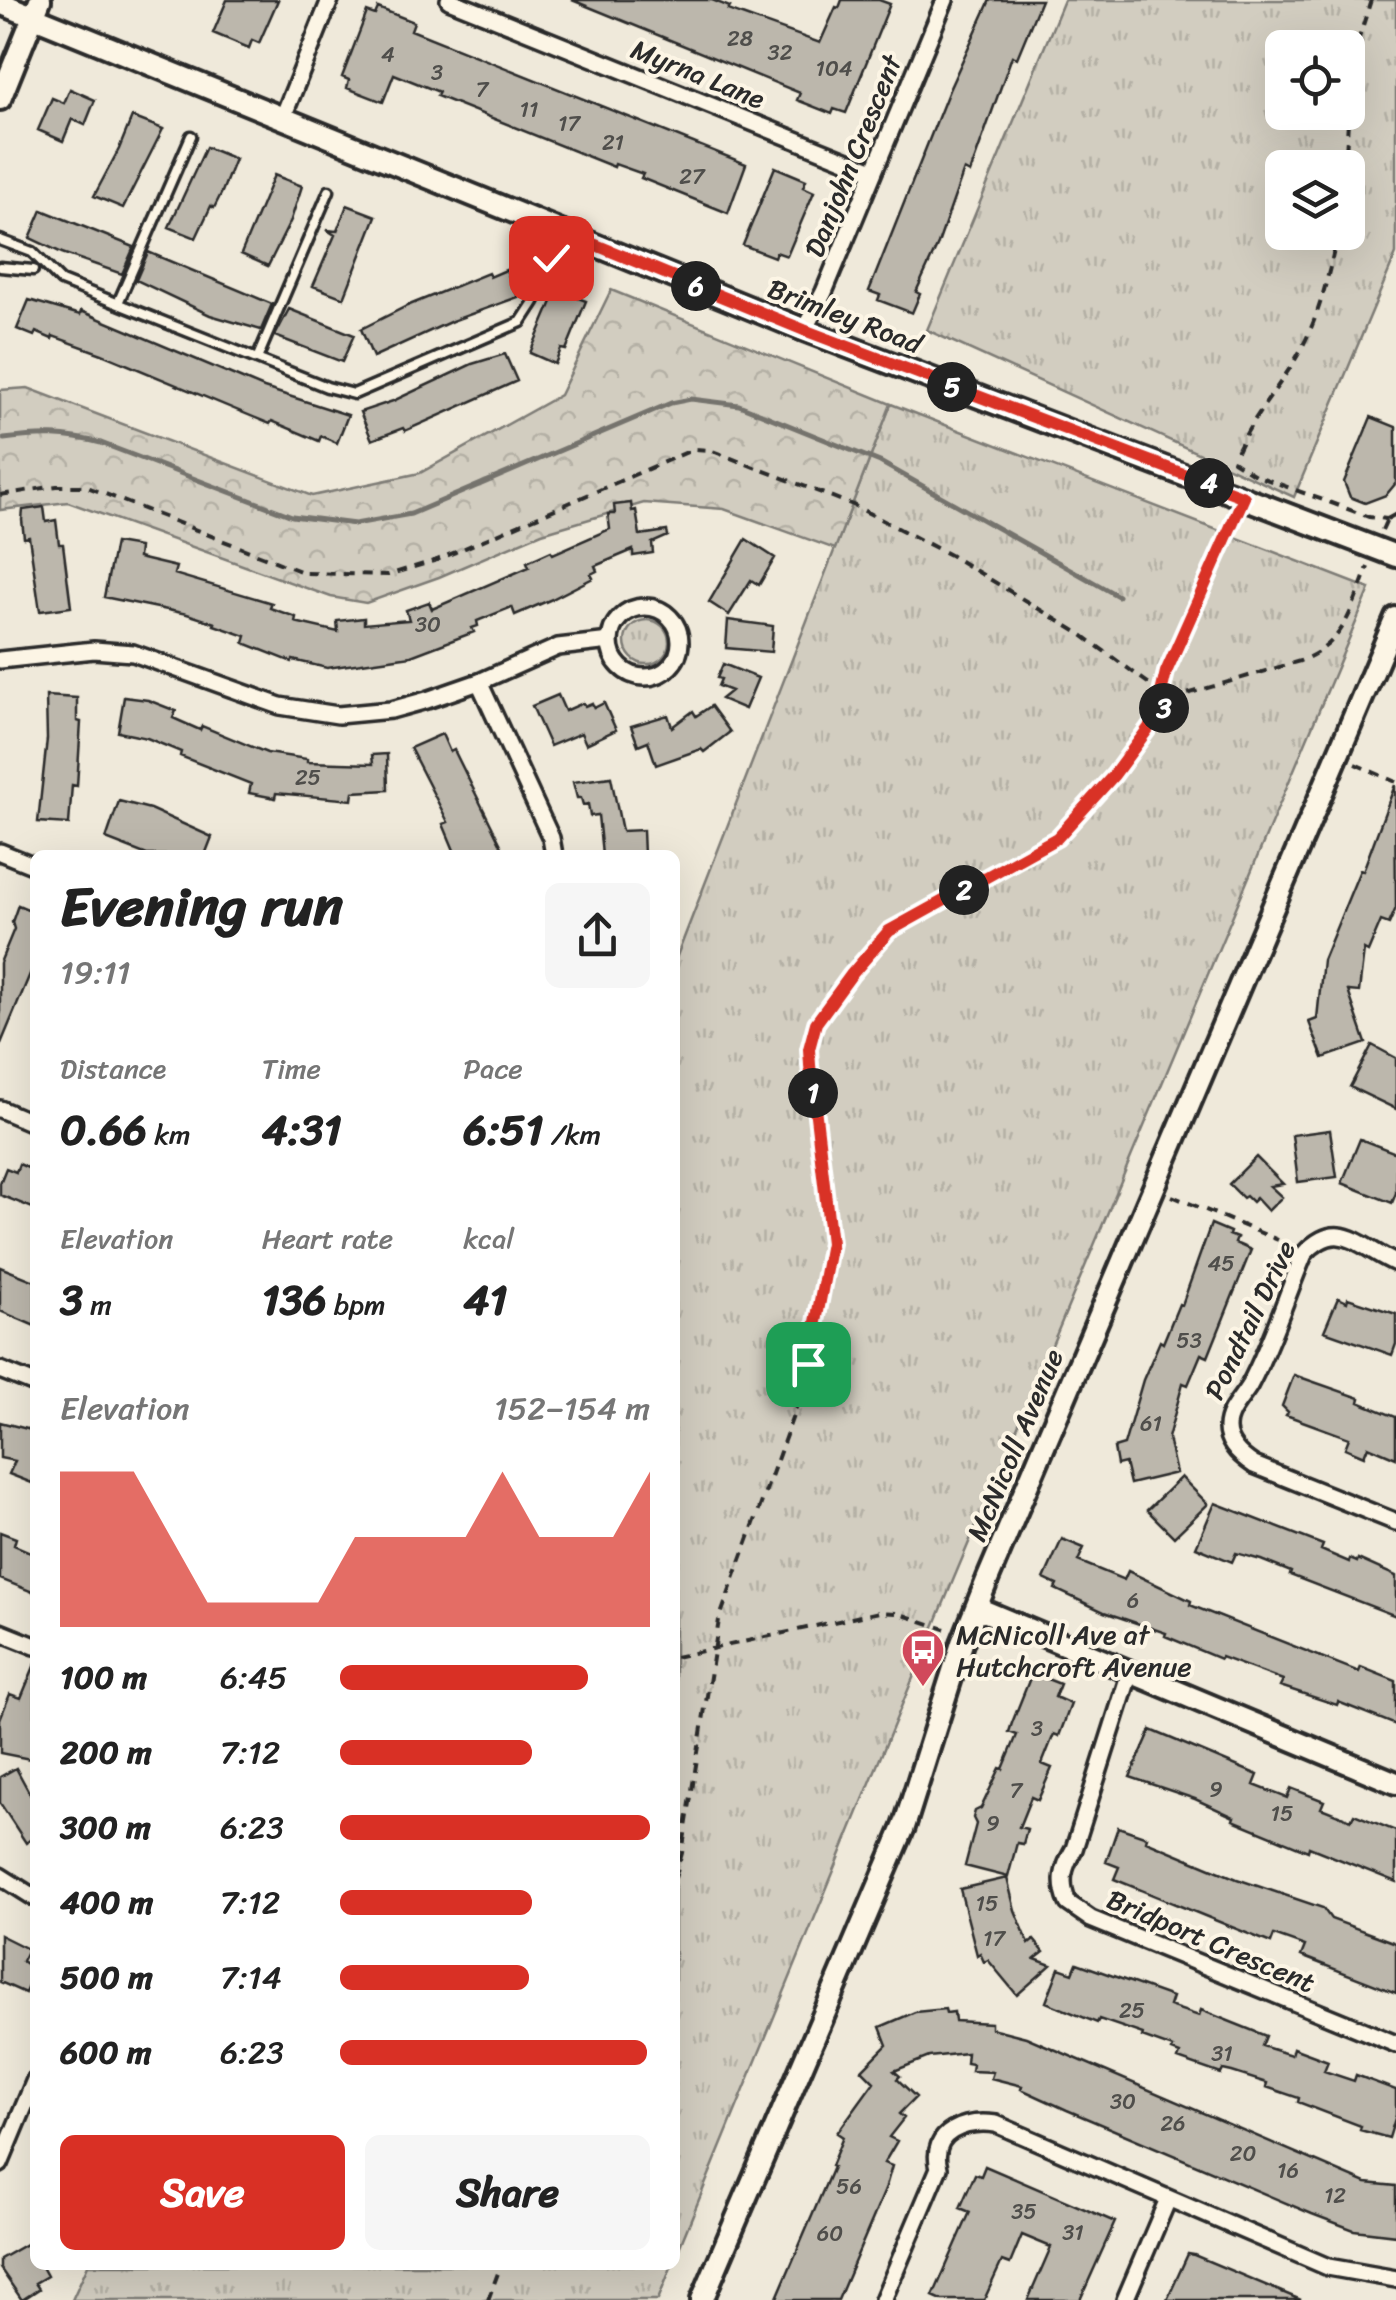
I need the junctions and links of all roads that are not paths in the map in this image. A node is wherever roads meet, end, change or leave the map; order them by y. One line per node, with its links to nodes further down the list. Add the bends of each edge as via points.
1 (330, 0): 7 (street)
2 (448, 0): 9 (street, Myrna Lane)
3 (945, 0): 9 (street, Danjohn Crescent)
4 (0, 3): 5 (main road, Brimley Road)
5 (37, 8): 6 (main road); 7 (main road, Brimley Road)
6 (0, 99)
7 (283, 118): 11 (main road, Brimley Road)
8 (191, 136): 15 (lane)
9 (872, 171): 16 (street, Danjohn Crescent)
10 (329, 191): 17 (lane)
11 (564, 232): 16 (main road, Brimley Road); 17 (lane, via 521,322 354,394)
12 (0, 240): 15 (lane, via 32,252 61,281)
13 (0, 267): 14 (lane)
14 (33, 270)
15 (118, 304): 17 (lane)
16 (804, 330): 18 (main road, Brimley Road)
17 (257, 359)
18 (1396, 556)
19 (1396, 618): 32 (main road, McNicoll Avenue)
20 (610, 640): 20 (street, via 624,671 647,678 676,660 680,637 670,617 650,607 627,612); 22 (street, via 558,646)
21 (0, 660): 22 (street, via 94,650 133,653 280,706 338,715 391,710)
22 (479, 682): 23 (street)
23 (553, 850)
24 (0, 852): 25 (street)
25 (30, 864)
26 (0, 1109): 27 (street)
27 (30, 1122)
28 (1396, 1262): 31 (street, Pondtail Drive, via 1337,1234 1313,1244 1227,1428 1240,1456 1254,1465)
29 (0, 1370): 30 (street)
30 (30, 1382)
31 (1396, 1522)
32 (976, 1608): 35 (main road); 44 (main road, McNicoll Avenue, via 904,1827)
33 (0, 1632): 34 (street)
34 (30, 1644)
35 (1130, 1672): 36 (main road); 39 (street, Bridport Crescent, via 1064,1867 1068,1903 1092,1919)
36 (1396, 1782)
37 (0, 1876): 38 (street)
38 (30, 1895)
39 (1396, 2044)
40 (30, 2092): 41 (street)
41 (0, 2164)
42 (1168, 2199): 43 (street, via 1328,2267); 45 (street, via 996,2124 955,2128 939,2144 939,2168); 46 (street)
43 (1396, 2279)
44 (702, 2300)
45 (883, 2300)
46 (1125, 2300)

